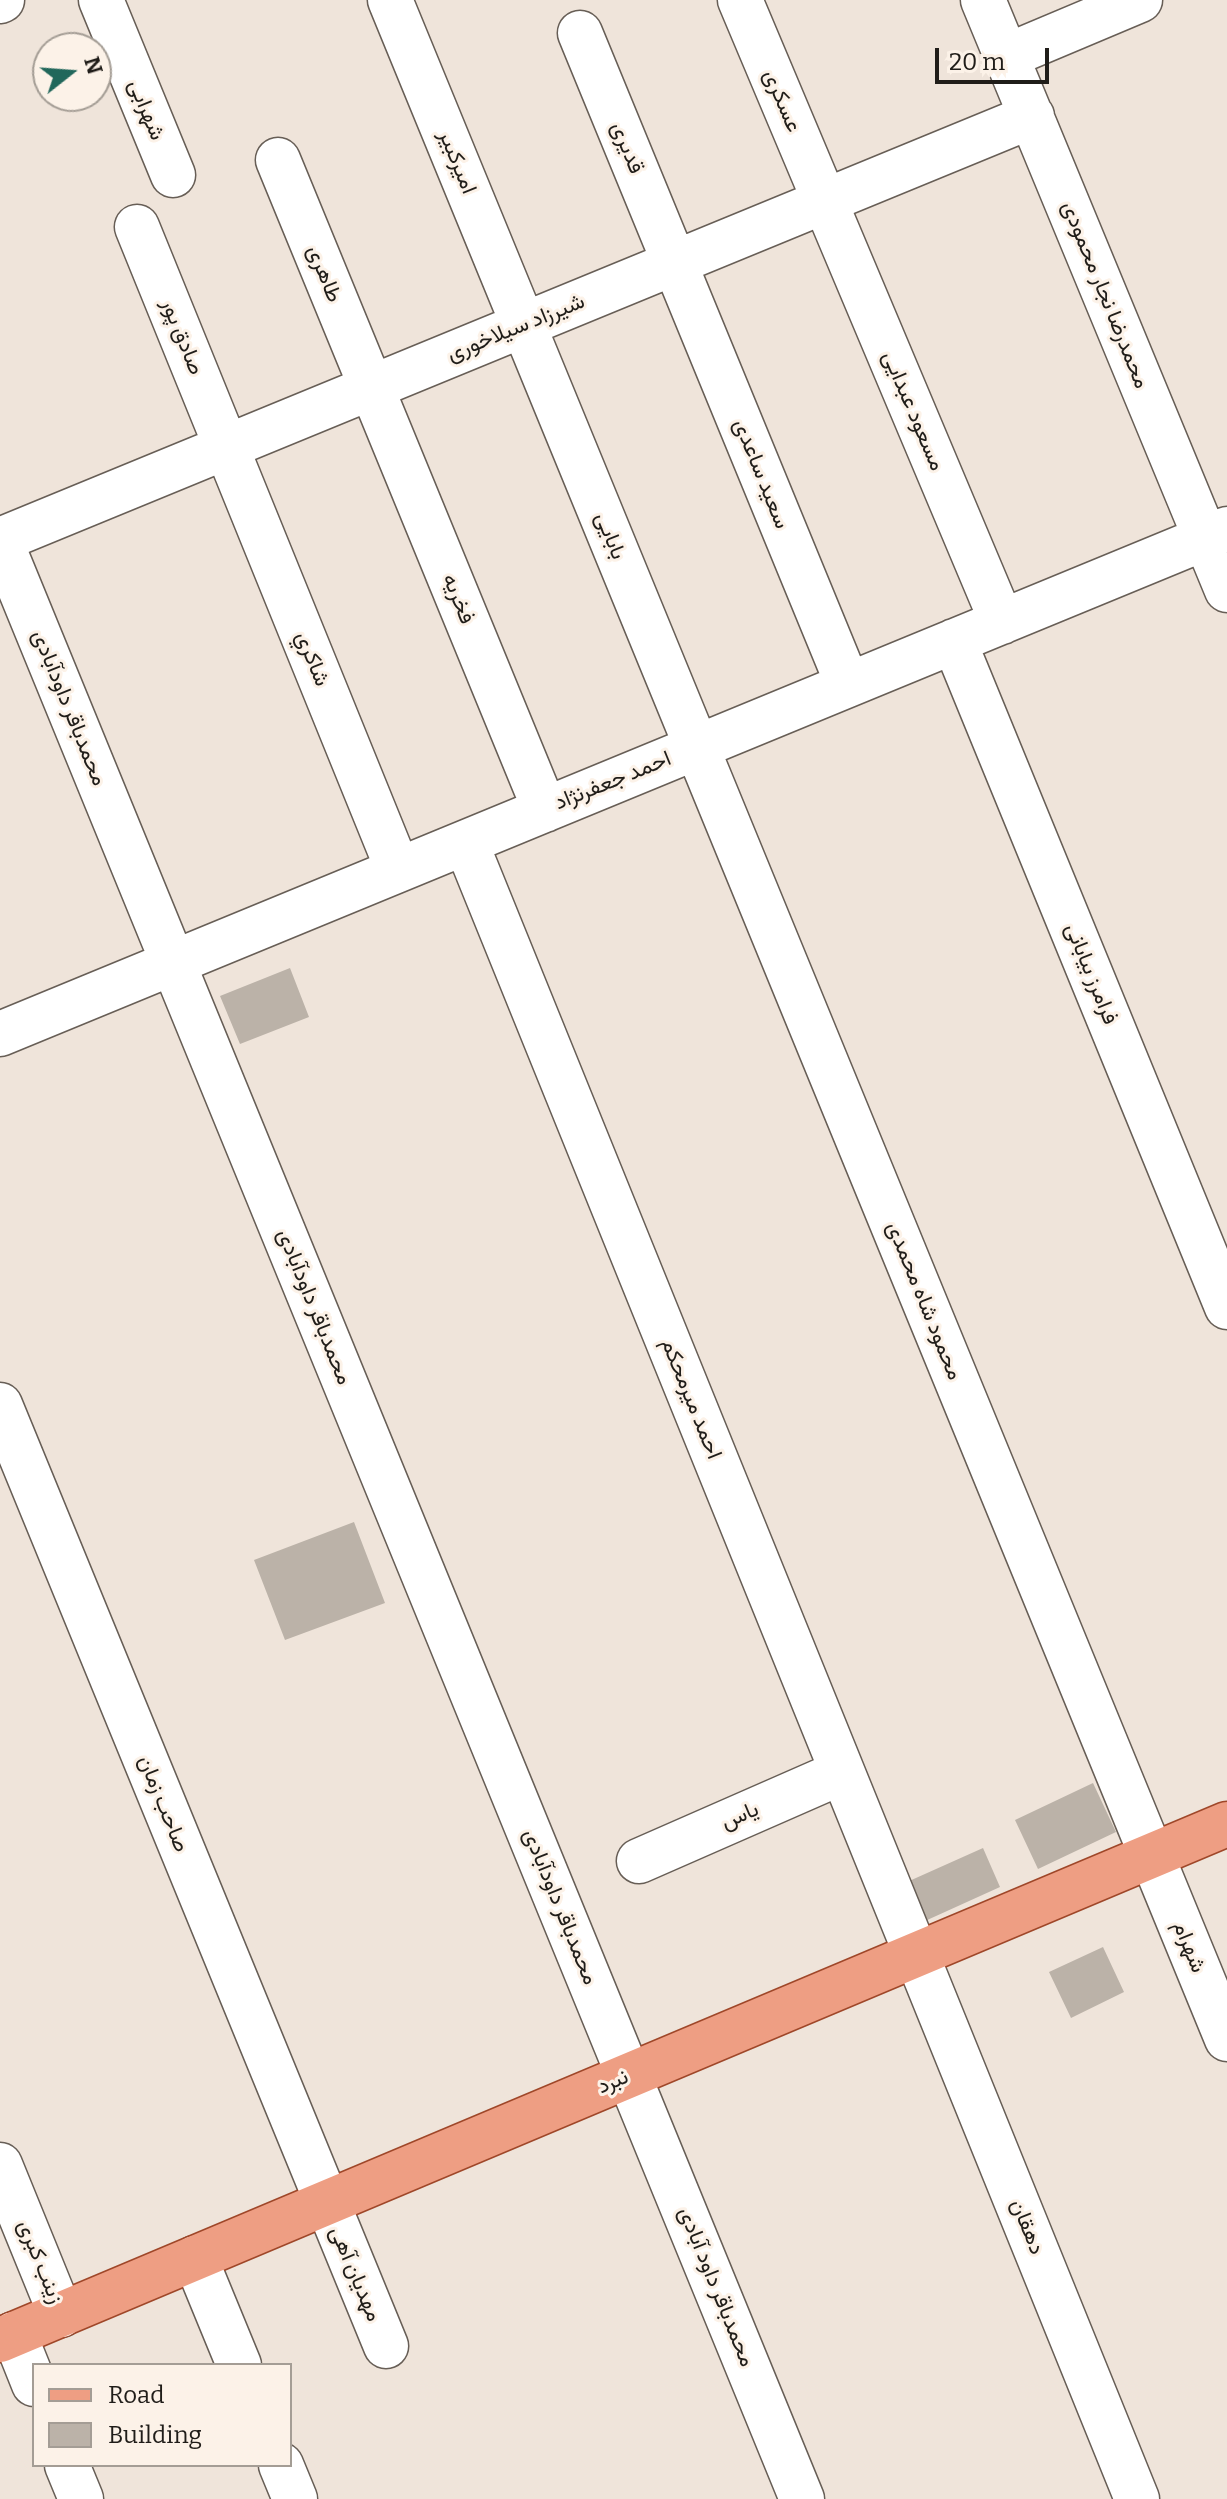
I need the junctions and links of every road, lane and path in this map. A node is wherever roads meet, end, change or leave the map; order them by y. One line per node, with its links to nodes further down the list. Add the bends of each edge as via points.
1 (101, 0): 10 (street, شهرابی)
2 (390, 0): 14 (street, امیرکبیر)
3 (740, 0): 11 (street, عسکری)
4 (983, 0): 7 (street, محمدرضا نجار محمودی)
5 (1140, 0): 7 (street)
6 (580, 33): 13 (street, قدیری)
7 (1007, 56): 8 (street, محمدرضا نجار محمودی)
8 (1032, 116): 11 (street, شیرزاد سیلاخوری); 17 (street, محمدرضا نجار محمودی)
9 (278, 160): 15 (street, طاهری)
10 (173, 175)
11 (825, 201): 13 (street, شیرزاد سیلاخوری); 20 (street, مسعود عبدایی)
12 (137, 227): 16 (street, صادق پور)
13 (674, 263): 14 (street, شیرزاد سیلاخوری); 22 (street, سعید ساعدی)
14 (524, 325): 15 (street, شیرزاد سیلاخوری); 23 (street, بابایی)
15 (371, 388): 16 (street, شیرزاد سیلاخوری); 24 (street, فخریه)
16 (227, 447): 18 (street, شیرزاد سیلاخوری); 26 (street, شاكري)
17 (1216, 533): 19 (street, محمدرضا نجار محمودی); 20 (street, احمد جعفرنژاد)
18 (0, 540): 27 (street, محمدباقر داودآبادی)
19 (1227, 590)
20 (1002, 622): 21 (street, احمد جعفرنژاد)
21 (954, 641): 22 (street, احمد جعفرنژاد); 29 (street, فرامرز بیابانی)
22 (848, 685): 23 (street, احمد جعفرنژاد)
23 (697, 747): 24 (street, احمد جعفرنژاد); 33 (street, محمود شاه محمدی)
24 (545, 810): 25 (street, احمد جعفرنژاد)
25 (466, 843): 26 (street, احمد جعفرنژاد); 31 (street, احمد میرمحکم)
26 (398, 870): 27 (street, احمد جعفرنژاد)
27 (173, 963): 28 (street, احمد جعفرنژاد); 37 (street, محمدباقر داودآبادی)
28 (0, 1034)
29 (1227, 1307)
30 (0, 1405): 39 (street, صاحب زمان)
31 (842, 1772): 34 (street, یاس); 35 (street, احمد میرمحکم)
32 (1227, 1824): 33 (main road, نبرد)
33 (1152, 1855): 35 (main road, نبرد); 36 (street, شهرام)
34 (639, 1861)
35 (916, 1954): 37 (main road, نبرد); 51 (street, دهقان)
36 (1227, 2039)
37 (629, 2075): 39 (main road, نبرد); 50 (street, محمدباقر داود آبادی)
38 (0, 2165): 41 (street, زینب کبری)
39 (325, 2203): 40 (main road, نبرد); 43 (street, مهدیان آهی)
40 (195, 2258): 41 (main road, نبرد); 44 (street)
41 (61, 2315): 42 (main road, نبرد)
42 (7, 2337): 45 (street)
43 (386, 2346)
44 (238, 2363)
45 (32, 2381)
46 (68, 2467): 48 (street)
47 (282, 2467): 49 (street)
48 (81, 2499)
49 (295, 2499)
50 (802, 2499)
51 (1137, 2499)

